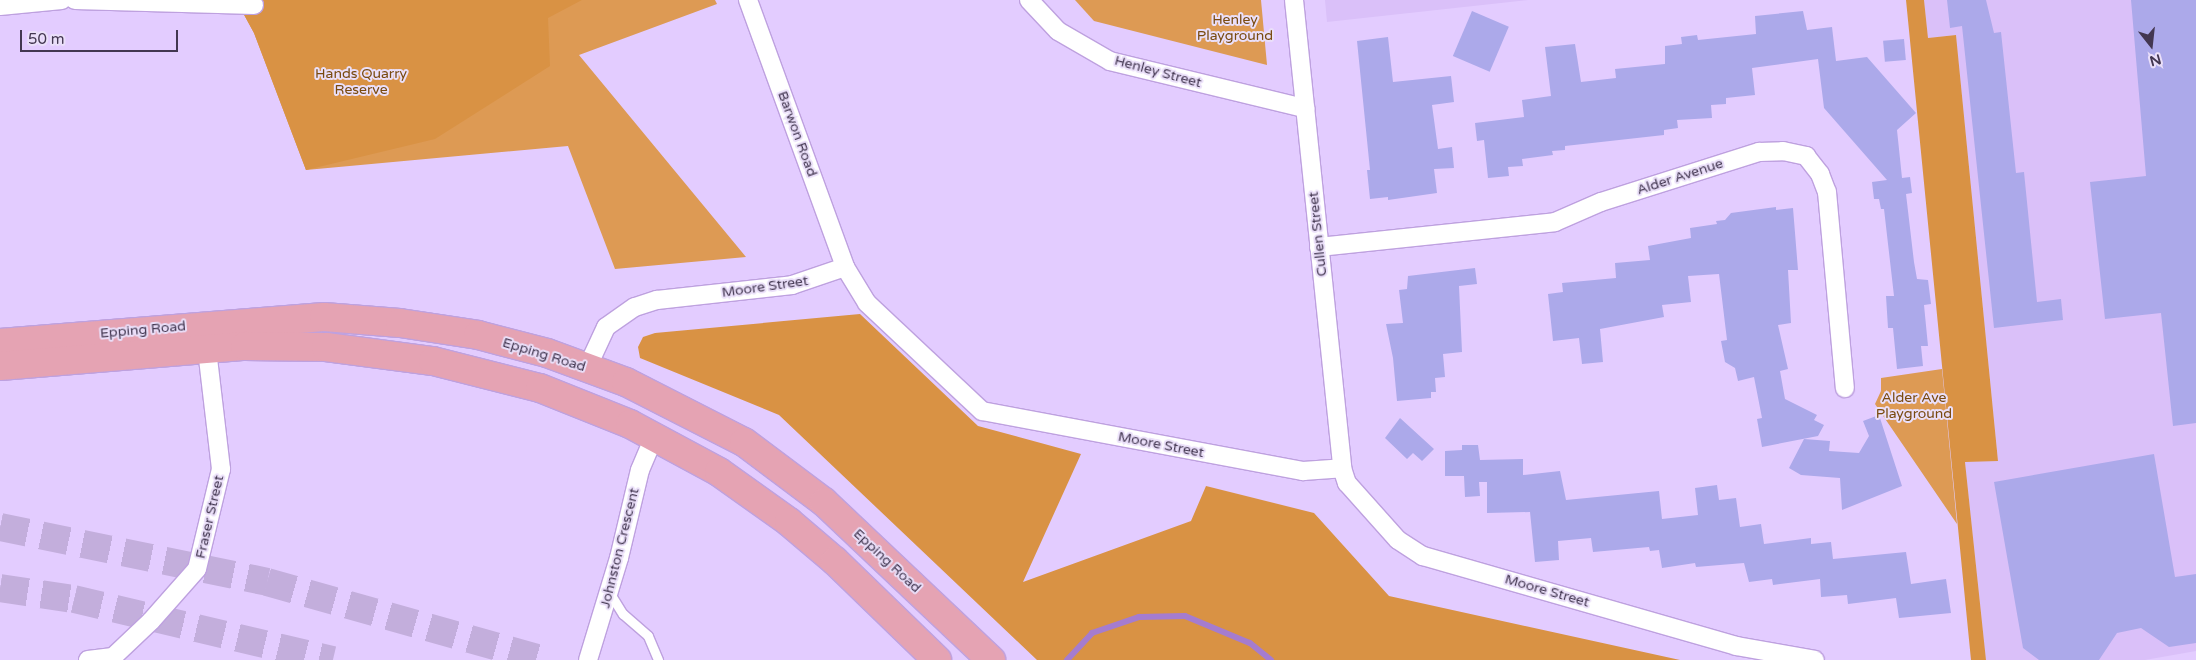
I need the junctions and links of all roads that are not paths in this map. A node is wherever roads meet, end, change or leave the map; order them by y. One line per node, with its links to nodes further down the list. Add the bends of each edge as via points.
1 (62, 0): 7 (street)
2 (76, 0): 6 (street)
3 (748, 0): 10 (street, Barwon Road)
4 (1029, 0): 8 (street, Henley Street, via 1058,31 1110,61)
5 (1294, 0): 8 (street, Cullen Street)
6 (254, 5)
7 (0, 6)
8 (1305, 108): 9 (street, Cullen Street)
9 (1319, 247): 15 (street, Alder Avenue, via 1555,222 1601,202 1759,152 1783,150 1806,156 1820,174 1827,192); 18 (street, Cullen Street)
10 (845, 267): 14 (street, Moore Street, via 792,285 657,300 635,307 606,327); 18 (street, Moore Street, via 867,303 982,411 1303,472)
11 (0, 344): 14 (main road, Epping Road, via 267,319 324,317 400,323 478,335 547,353)
12 (207, 349): 13 (main road, Epping Road); 16 (main road, Epping Road, via 283,346 378,352 491,374); 20 (street, Fraser Street, via 221,469 197,569 151,621 113,657)
13 (0, 366)
14 (587, 368): 16 (main road, Moore Street); 24 (main road, Epping Road, via 626,382 744,442 824,502)
15 (1845, 388)
16 (576, 401): 17 (main road, Epping Road)
17 (654, 437): 19 (street, Johnston Crescent, via 640,470); 23 (main road, Epping Road, via 719,472 789,522 879,602)
18 (1342, 468): 25 (street, Moore Street, via 1347,483 1398,540 1423,556 1736,646)
19 (609, 591): 21 (street, Johnston Crescent); 22 (lane, via 623,614 648,636)
20 (88, 660)
21 (588, 660)
22 (658, 660)
23 (937, 660)
24 (991, 660)
25 (1815, 660)

